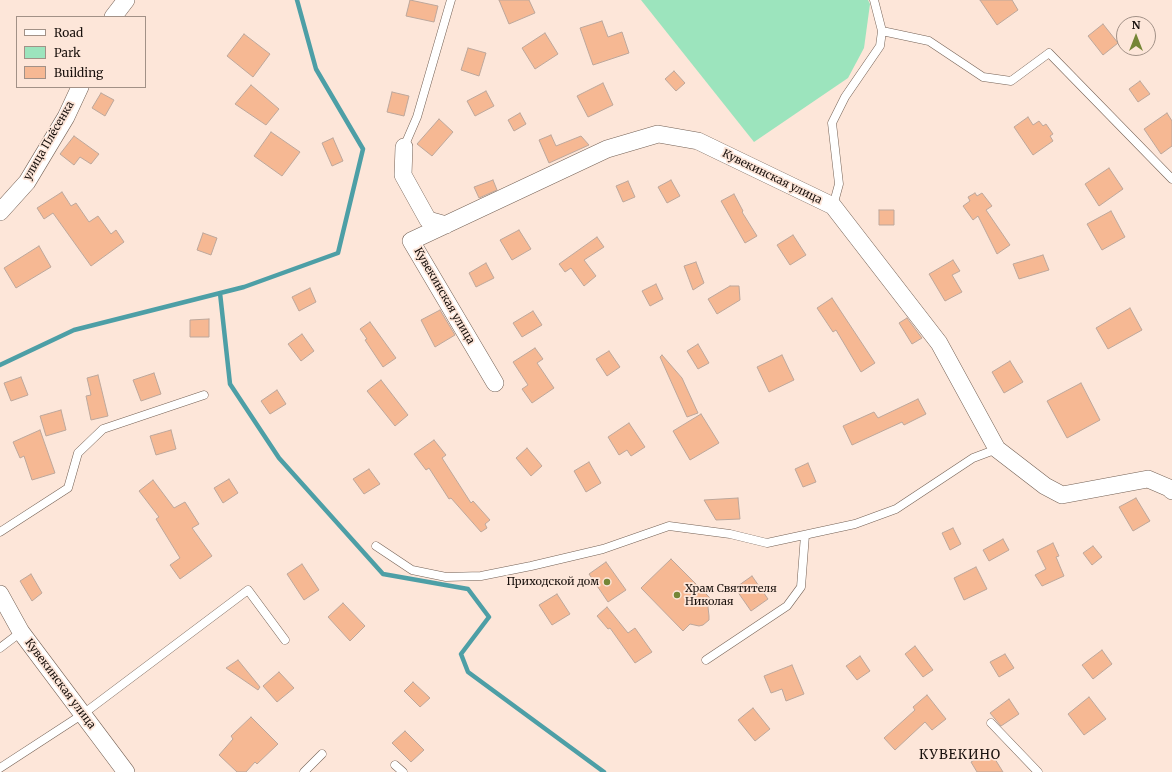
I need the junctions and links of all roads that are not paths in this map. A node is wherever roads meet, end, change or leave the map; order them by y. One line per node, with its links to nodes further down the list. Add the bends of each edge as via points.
1 (126, 0): 4 (street)
2 (451, 0): 7 (lane, via 417,117)
3 (874, 0): 5 (lane)
4 (114, 16)
5 (882, 31): 8 (lane, via 929,41 983,77 1011,81 1049,53); 9 (lane, via 880,46 845,97 832,122 839,184)
6 (80, 88): 10 (street, улица Плёсенка, via 66,117 26,182)
7 (404, 147): 11 (street, via 403,175 428,220)
8 (1172, 179)
9 (833, 206): 11 (street, Кувекинская улица, via 698,141 658,134 607,149); 14 (street, Кувекинская улица, via 939,344)
10 (0, 212)
11 (446, 225): 12 (street, Кувекинская улица, via 411,241)
12 (494, 383)
13 (204, 395): 16 (lane, via 103,429 78,453 68,488)
14 (997, 449): 15 (street, Кувекинская улица, via 1045,486 1062,495 1148,479); 17 (lane, via 973,458 896,509 855,524)
15 (1172, 491)
16 (0, 532)
17 (806, 535): 18 (lane, via 767,543 730,534 670,526 603,549 481,576 446,577 412,570); 23 (lane, via 801,587 787,606)
18 (376, 546)
19 (0, 594): 20 (street, Кувекинская улица)
20 (21, 632): 22 (lane); 24 (street, Кувекинская улица)
21 (285, 640): 24 (lane, via 248,590)
22 (0, 648)
23 (706, 660)
24 (83, 714): 28 (lane); 29 (street, Кувекинская улица)
25 (991, 723): 32 (lane)
26 (322, 754): 30 (lane)
27 (395, 764): 31 (lane)
28 (0, 768)
29 (126, 772)
30 (304, 772)
31 (402, 772)
32 (1038, 772)

